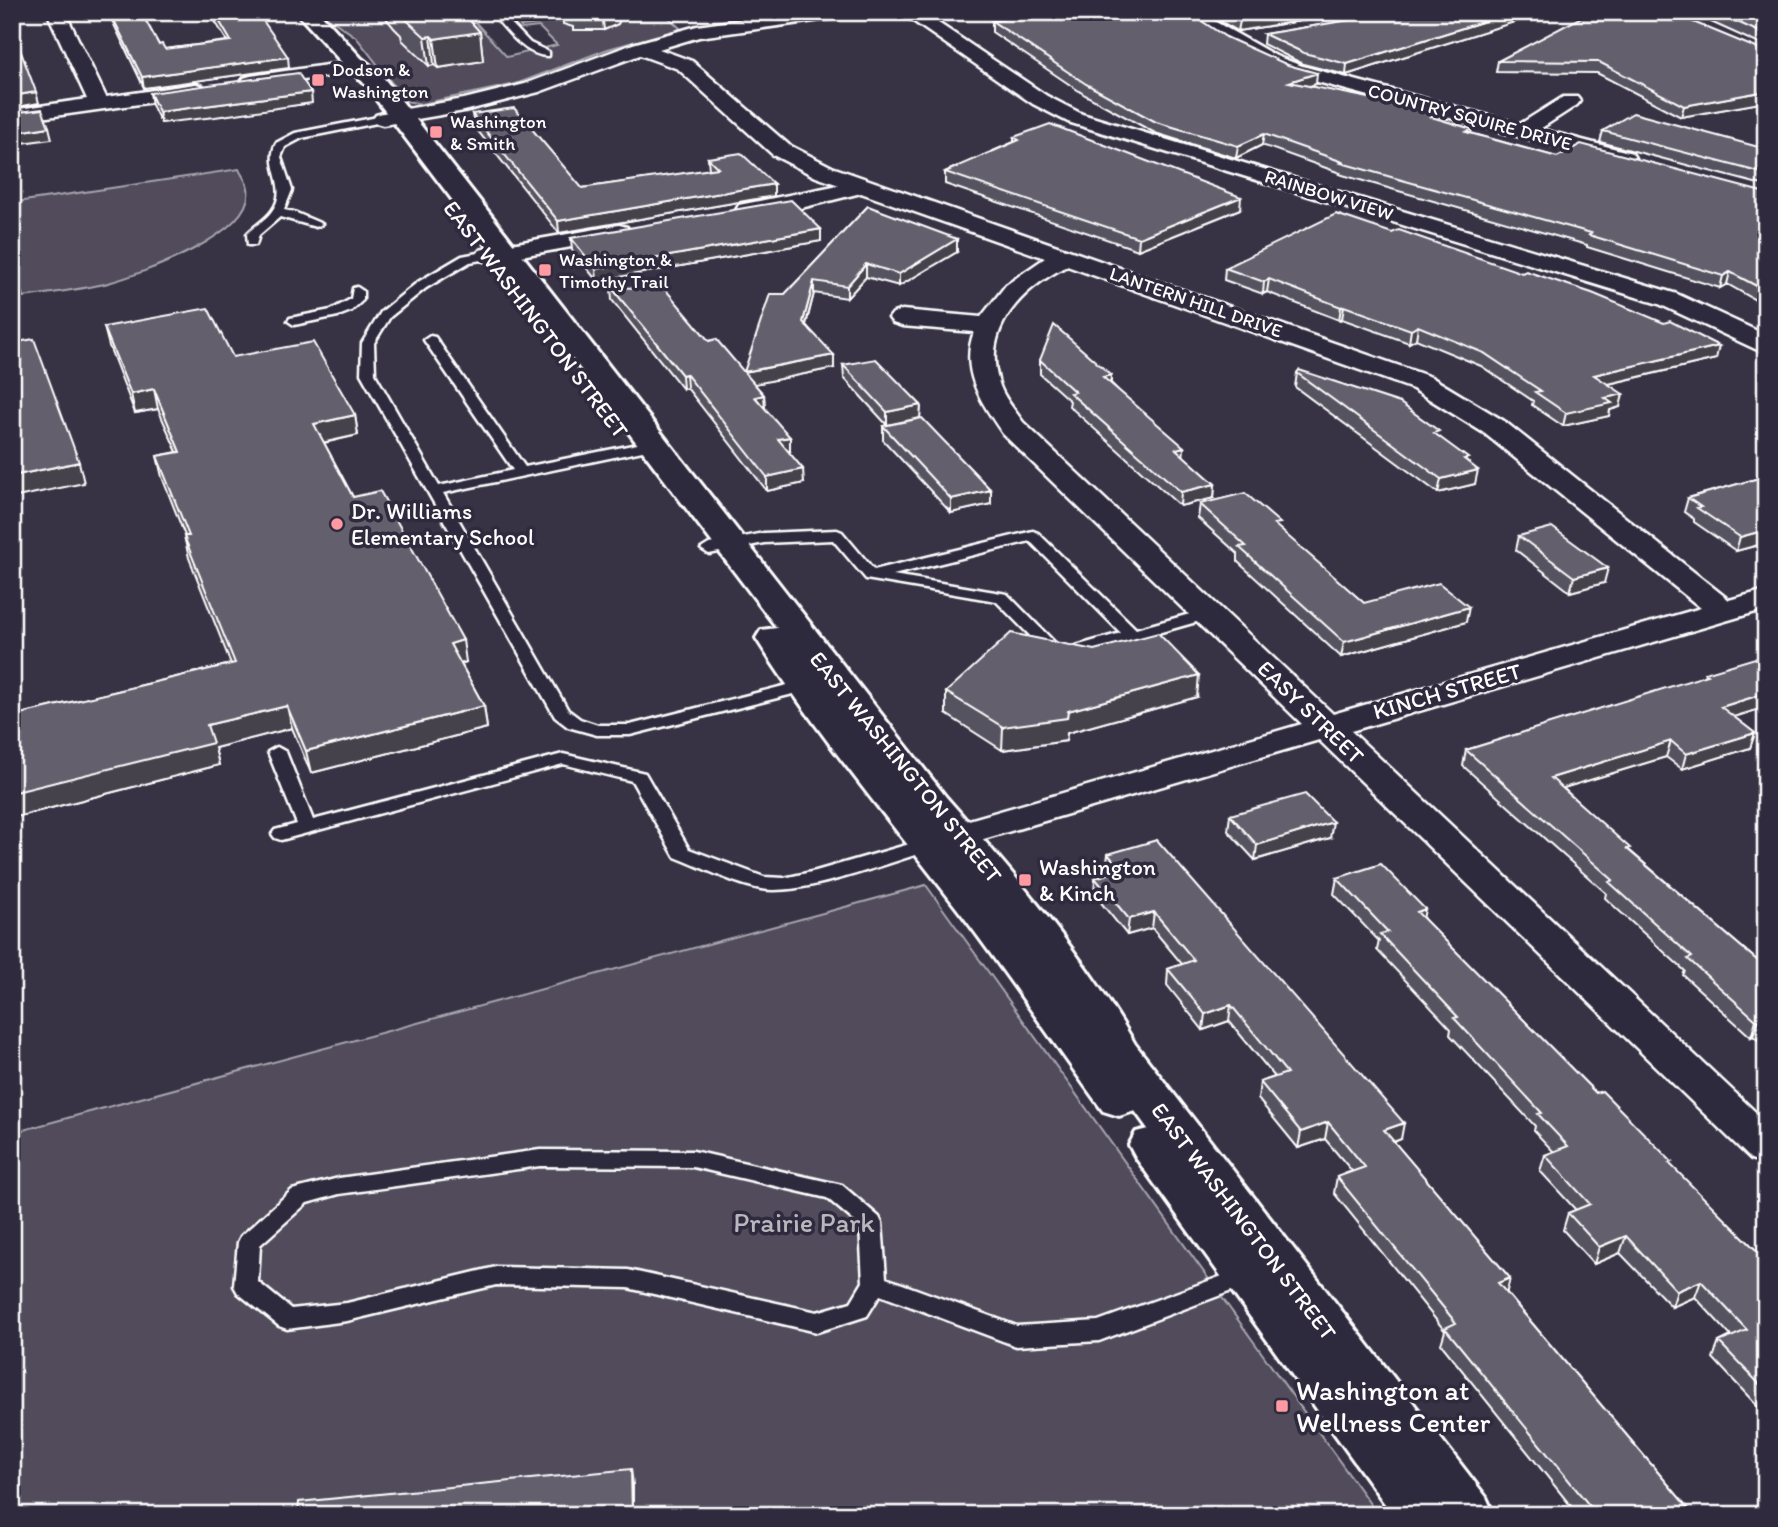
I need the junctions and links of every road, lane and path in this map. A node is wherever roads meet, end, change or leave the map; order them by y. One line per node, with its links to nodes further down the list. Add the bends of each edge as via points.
1 (56, 12): 16 (street)
2 (306, 12): 14 (main road, EAST WASHINGTON STREET)
3 (495, 12): 9 (lane)
4 (514, 12): 9 (lane)
5 (836, 12): 8 (street)
6 (909, 12): 34 (street, RAINBOW VIEW, via 1040,100 1075,118 1668,299)
7 (1184, 12): 11 (street, COUNTRY SQUIRE DRIVE)
8 (763, 17): 12 (street)
9 (507, 25): 13 (lane, via 527,45)
10 (1265, 36): 11 (street)
11 (1233, 41): 19 (street, COUNTRY SQUIRE DRIVE, via 1295,70)
12 (640, 48): 18 (street, via 520,91); 21 (street, LANTERN HILL DRIVE, via 685,65 790,155)
13 (546, 54)
14 (355, 66): 16 (street); 18 (main road, EAST WASHINGTON STREET, via 371,77)
15 (1570, 101): 19 (street)
16 (99, 104): 17 (street)
17 (12, 116)
18 (392, 118): 22 (lane, via 327,127 280,145 276,157 286,190); 27 (main road, EAST WASHINGTON STREET)
19 (1523, 131): 20 (street, COUNTRY SQUIRE DRIVE)
20 (1646, 164)
21 (860, 186): 23 (street); 28 (street, LANTERN HILL DRIVE)
22 (277, 214): 24 (lane); 26 (lane, via 253,234)
23 (720, 215)
24 (316, 224)
25 (639, 229): 27 (street)
26 (252, 242)
27 (496, 253): 35 (main road, EAST WASHINGTON STREET); 37 (lane, via 466,259 422,285 385,315 368,343 368,374)
28 (1066, 257): 32 (street, EASY STREET, via 1013,289); 41 (street, LANTERN HILL DRIVE, via 1388,369 1444,395 1494,427)
29 (357, 290): 31 (lane, via 357,300 347,308)
30 (902, 318): 32 (street)
31 (294, 321)
32 (987, 325): 42 (street, EASY STREET, via 982,363 986,382 1013,428)
33 (430, 340): 36 (lane)
34 (1766, 346)
35 (644, 447): 36 (lane); 38 (main road, EAST WASHINGTON STREET)
36 (521, 472): 37 (lane)
37 (434, 491): 44 (lane, via 561,713 574,723 597,730 630,730)
38 (719, 547): 39 (lane, via 764,538 837,535); 44 (main road, EAST WASHINGTON STREET); 49 (main road, EAST WASHINGTON STREET)
39 (870, 576): 43 (lane, via 1001,597 1059,656); 43 (lane, via 1033,536)
40 (1766, 599): 41 (street, KINCH STREET)
41 (1724, 611): 45 (street, KINCH STREET)
42 (1208, 614): 43 (lane); 45 (street, EASY STREET)
43 (1132, 635)
44 (803, 686): 49 (main road, EAST WASHINGTON STREET, via 877,785)
45 (1324, 727): 49 (street, KINCH STREET); 50 (street, EASY STREET)
46 (277, 752): 47 (lane)
47 (307, 827): 48 (lane); 49 (lane, via 563,759 639,777 682,853 762,883 818,877)
48 (281, 834)
49 (942, 840): 51 (main road, EAST WASHINGTON STREET, via 957,881); 54 (main road, EAST WASHINGTON STREET, via 1010,896 1089,1003 1118,1055)
50 (1766, 1148)
51 (1250, 1275): 52 (lane, via 1099,1331 1016,1336); 53 (main road, EAST WASHINGTON STREET)
52 (875, 1283): 52 (lane, via 871,1223 834,1191 693,1159 540,1158 339,1186 300,1196 249,1242 246,1286 287,1319 347,1312 496,1276 628,1279 817,1322 859,1309)
53 (1426, 1515)
54 (1466, 1515)

